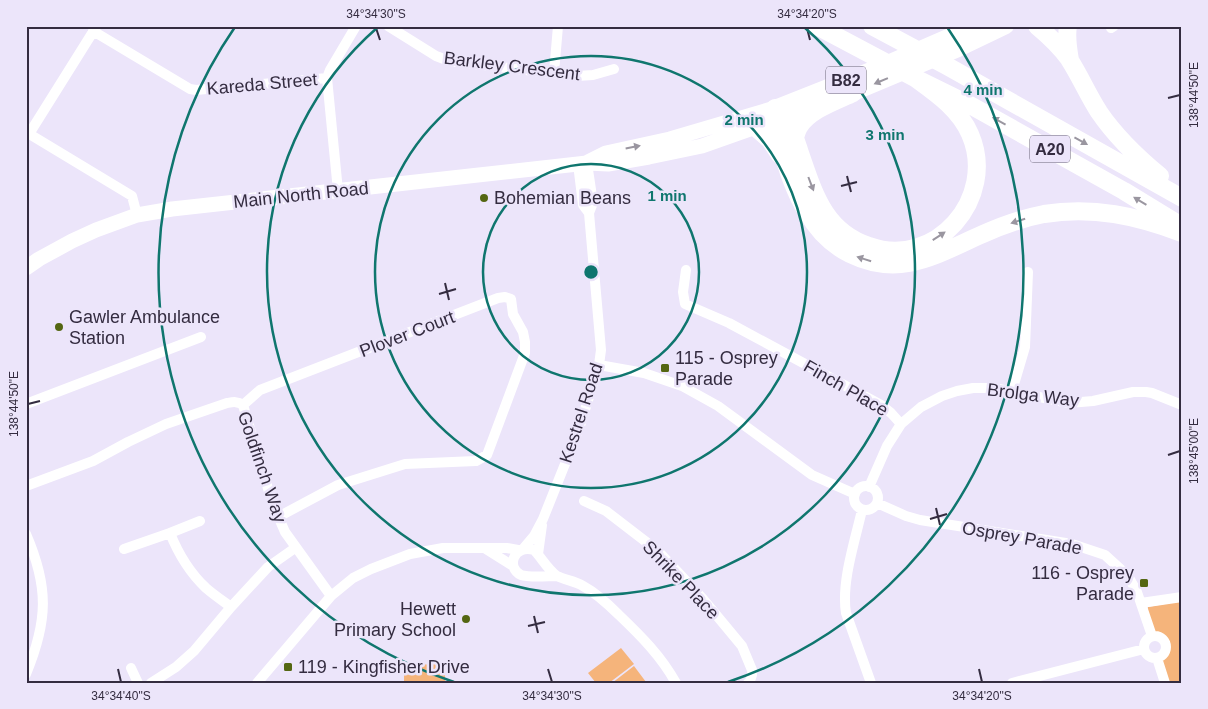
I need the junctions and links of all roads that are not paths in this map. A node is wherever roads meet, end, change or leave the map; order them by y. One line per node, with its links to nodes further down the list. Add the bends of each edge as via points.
1 (356, 26): 14 (street)
2 (388, 26): 13 (street, Barkley Crescent, via 449,61)
3 (558, 26): 13 (street)
4 (817, 26): 15 (highway, A20)
5 (872, 26): 25 (highway, A20, one-way to 25)
6 (972, 26): 17 (highway, B82)
7 (1006, 26): 16 (highway, B82, one-way to 16)
8 (1037, 26): 11 (highway)
9 (1068, 26): 11 (highway)
10 (94, 29): 14 (street, Kareda Street, via 190,89); 19 (street)
11 (1070, 60): 24 (highway, via 1098,111 1118,137)
12 (614, 69): 13 (street, Barkley Crescent, via 593,76)
13 (554, 73)
14 (326, 78): 23 (street)
15 (915, 78): 20 (highway, one-way to 15, via 823,210 845,234 871,247 890,250 909,249 938,238 966,209 974,190 976,157 971,136 958,114); 27 (highway, A20, one-way to 15, via 987,114)
16 (852, 93): 17 (highway, B82); 20 (highway, via 813,114 800,126)
17 (776, 114): 18 (main road, Main North Road); 20 (highway, via 788,124); 21 (main road, Main North Road, one-way to 17, via 606,153); 22 (highway)
18 (755, 127): 21 (main road, Main North Road, via 693,148 608,164); 22 (highway, via 770,140)
19 (28, 133): 26 (street, via 132,196)
20 (795, 138)
21 (583, 163): 23 (main road, Main North Road); 33 (street, Kestrel Road, via 592,203 589,213 601,350)
22 (788, 168): 28 (highway, one-way to 22, via 1125,215 1066,212 1008,224 915,262 875,263 846,252 821,231 801,202)
23 (338, 191): 26 (main road, Main North Road)
24 (1182, 194)
25 (1182, 198)
26 (137, 215): 29 (main road, Main North Road, via 72,241)
27 (1182, 226)
28 (1182, 233)
29 (26, 268)
30 (686, 270): 38 (street, Finch Place, via 685,304 729,323 881,405)
31 (1028, 272): 34 (street, via 1025,347)
32 (201, 337): 35 (street)
33 (599, 365): 41 (street, via 644,373 682,386 718,406 812,475); 46 (street, Kestrel Road, via 579,429)
34 (1012, 391): 37 (street, Brolga Way, via 1069,403 1146,392); 38 (street, Brolga Way, via 973,388 957,391 921,407)
35 (26, 404)
36 (243, 405): 39 (street, Goldfinch Way, via 236,402 227,404 166,424 93,461); 45 (street, Goldfinch Way); 45 (street, Plover Court, via 260,390 498,298 511,299 513,314 523,332 525,353 522,364 487,455 476,461 405,464 338,485)
37 (1182, 406)
38 (901, 424): 40 (street, Brolga Way, via 887,446)
39 (26, 486)
40 (869, 487): 41 (street, via 863,486); 43 (street, via 878,496)
41 (855, 494): 44 (street, via 854,500)
42 (584, 501): 67 (street, Shrike Place, via 606,511 658,551 702,598 742,646 752,670)
43 (877, 504): 44 (street); 60 (street, Osprey Parade, via 920,520 1072,544 1098,552 1128,576)
44 (862, 510): 72 (street, via 844,603)
45 (278, 516): 50 (street, Goldfinch Way)
46 (543, 519): 53 (street, Kestrel Road); 54 (street, Kestrel Road)
47 (200, 521): 48 (street)
48 (170, 533): 52 (street); 61 (street, via 189,568 205,587)
49 (26, 534): 66 (street, via 39,570 43,596 39,637)
50 (296, 548): 58 (street, Goldfinch Way); 61 (street, via 268,567)
51 (486, 548): 53 (street); 55 (street); 58 (street, via 442,548 410,554 353,578)
52 (124, 549)
53 (521, 550): 54 (street, via 534,550); 55 (street, via 515,555)
54 (539, 556): 56 (street, via 539,569); 57 (street)
55 (513, 566): 56 (street, via 520,574)
56 (530, 576): 57 (street)
57 (558, 576): 71 (street, via 582,586 605,602 651,647)
58 (331, 596): 70 (street)
59 (1182, 597): 60 (street)
60 (1140, 603): 62 (street, Osprey Parade)
61 (231, 608): 69 (street, via 194,651)
62 (1152, 636): 63 (street, via 1146,639); 64 (street, via 1161,637 1166,644 1164,653)
63 (1144, 650): 64 (street); 73 (street)
64 (1157, 658): 74 (street)
65 (130, 668): 68 (street)
66 (26, 674)
67 (751, 682)
68 (138, 683)
69 (151, 683)
70 (257, 683)
71 (676, 683)
72 (870, 683)
73 (1012, 683)
74 (1165, 683)

